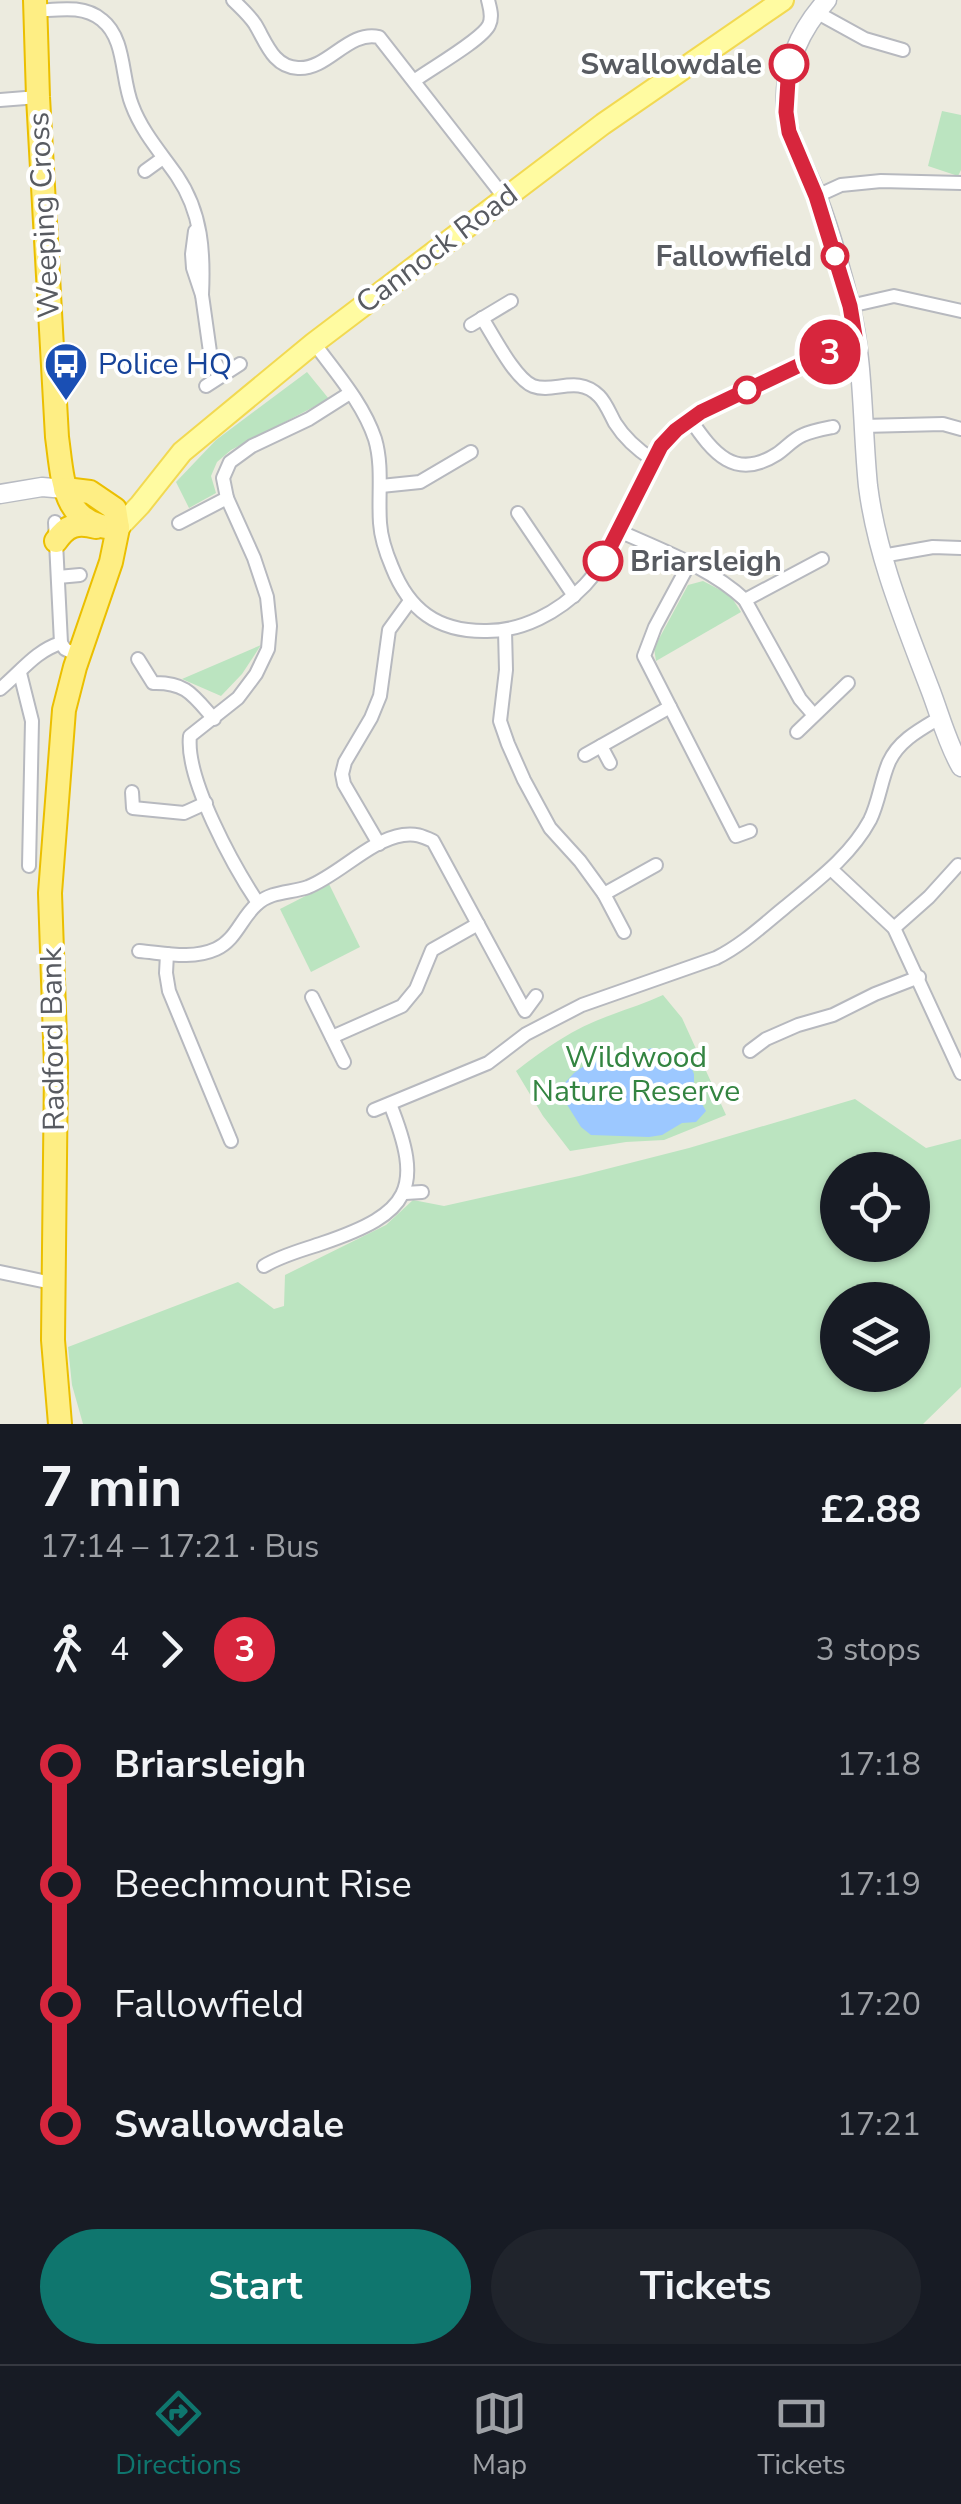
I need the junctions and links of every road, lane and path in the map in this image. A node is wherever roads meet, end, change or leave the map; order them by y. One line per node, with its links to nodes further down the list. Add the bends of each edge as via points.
1 (233, 0): 7 (street, via 280,62 318,64 373,35)
2 (488, 0): 7 (street, via 488,28)
3 (783, 0): 14 (main road, Cannock Road)
4 (35, 6): 8 (highway, Weeping Cross); 10 (street, via 80,10 107,25 135,114)
5 (821, 6): 6 (street, via 865,39); 13 (street, via 797,42 786,112)
6 (904, 50)
7 (414, 81): 14 (street)
8 (38, 97): 9 (street); 31 (highway, Weeping Cross)
9 (0, 100)
10 (163, 158): 11 (street); 21 (street, via 183,186 203,245 210,352)
11 (144, 171)
12 (961, 183): 13 (street, via 881,180)
13 (816, 196): 16 (street)
14 (504, 198): 18 (main road, Cannock Road)
15 (510, 301): 29 (street, via 477,321 520,376 536,388 588,388 626,438)
16 (850, 306): 17 (street, via 894,296); 19 (street)
17 (961, 312)
18 (314, 343): 23 (street); 36 (main road, Cannock Road, via 182,452 140,505)
19 (857, 348): 24 (street, via 802,364); 26 (street)
20 (240, 364): 21 (street)
21 (222, 375): 22 (street)
22 (206, 386)
23 (350, 393): 30 (street, via 374,436); 33 (street, via 230,462 223,478)
24 (690, 419): 25 (street, via 735,465 763,462 800,436); 29 (street)
25 (833, 426)
26 (863, 426): 27 (street); 40 (street)
27 (961, 429)
28 (454, 443): 30 (street, via 467,454 420,482)
29 (654, 460): 38 (street)
30 (380, 486): 46 (street, via 380,528)
31 (65, 489): 32 (street); 36 (highway, via 90,492 115,509)
32 (0, 494)
33 (227, 498): 35 (street); 57 (street, via 254,558 270,626 256,674)
34 (518, 513): 45 (street)
35 (179, 523)
36 (109, 528): 37 (highway, via 76,524); 49 (highway, Radford Bank, via 106,582)
37 (56, 531): 44 (street, Radford Bank)
38 (619, 531): 42 (street); 45 (street)
39 (961, 548): 40 (street)
40 (882, 556): 56 (street)
41 (822, 558): 47 (street)
42 (689, 564): 47 (street); 54 (street, via 644,656)
43 (80, 575): 44 (street)
44 (58, 577): 49 (street, Radford Bank)
45 (574, 596): 48 (street, via 538,620)
46 (410, 600): 48 (street, via 444,625); 66 (street, via 389,630 380,696 342,774)
47 (745, 600): 55 (street)
48 (505, 631): 71 (street, via 500,721 508,744 550,828)
49 (70, 650): 51 (street, via 40,652); 96 (highway, Radford Bank, via 50,893 56,1068)
50 (138, 659): 57 (street, via 152,683 174,682)
51 (20, 673): 53 (street); 69 (street, via 32,720)
52 (848, 683): 55 (street)
53 (0, 689)
54 (670, 707): 59 (street); 65 (street, via 736,836)
55 (814, 714): 58 (street)
56 (940, 717): 62 (street); 70 (street, via 898,747 871,818)
57 (214, 719): 64 (street, via 190,736 188,750)
58 (796, 732)
59 (601, 746): 60 (street); 61 (street)
60 (585, 754)
61 (610, 763)
62 (961, 767)
63 (132, 792): 64 (street, via 132,808 184,813)
64 (206, 802): 72 (street)
65 (750, 831)
66 (379, 844): 72 (street, via 306,888); 73 (street, via 417,834 433,841)
67 (958, 864): 74 (street)
68 (656, 865): 71 (street)
69 (28, 866)
70 (830, 868): 74 (street); 87 (street, via 736,948 582,1005 488,1063)
71 (604, 894): 75 (street)
72 (258, 903): 77 (street, via 220,948)
73 (478, 924): 79 (street, via 525,1011); 82 (street, via 432,950 402,1006)
74 (894, 928): 78 (street)
75 (624, 932)
76 (139, 950): 77 (street)
77 (167, 954): 89 (street, via 169,990)
78 (919, 978): 83 (street); 86 (street)
79 (536, 996)
80 (312, 997): 82 (street)
81 (755, 1025): 83 (street)
82 (332, 1036): 85 (street)
83 (766, 1039): 84 (street)
84 (750, 1051)
85 (344, 1062)
86 (957, 1075)
87 (390, 1104): 88 (street); 93 (street, via 404,1138)
88 (374, 1110)
89 (222, 1120): 90 (street); 91 (street)
90 (206, 1127)
91 (231, 1142)
92 (422, 1192): 93 (street)
93 (405, 1193): 94 (street, via 382,1217 276,1255)
94 (264, 1266)
95 (0, 1272): 96 (street)
96 (52, 1283): 97 (highway, Radford Bank)
97 (60, 1424)

